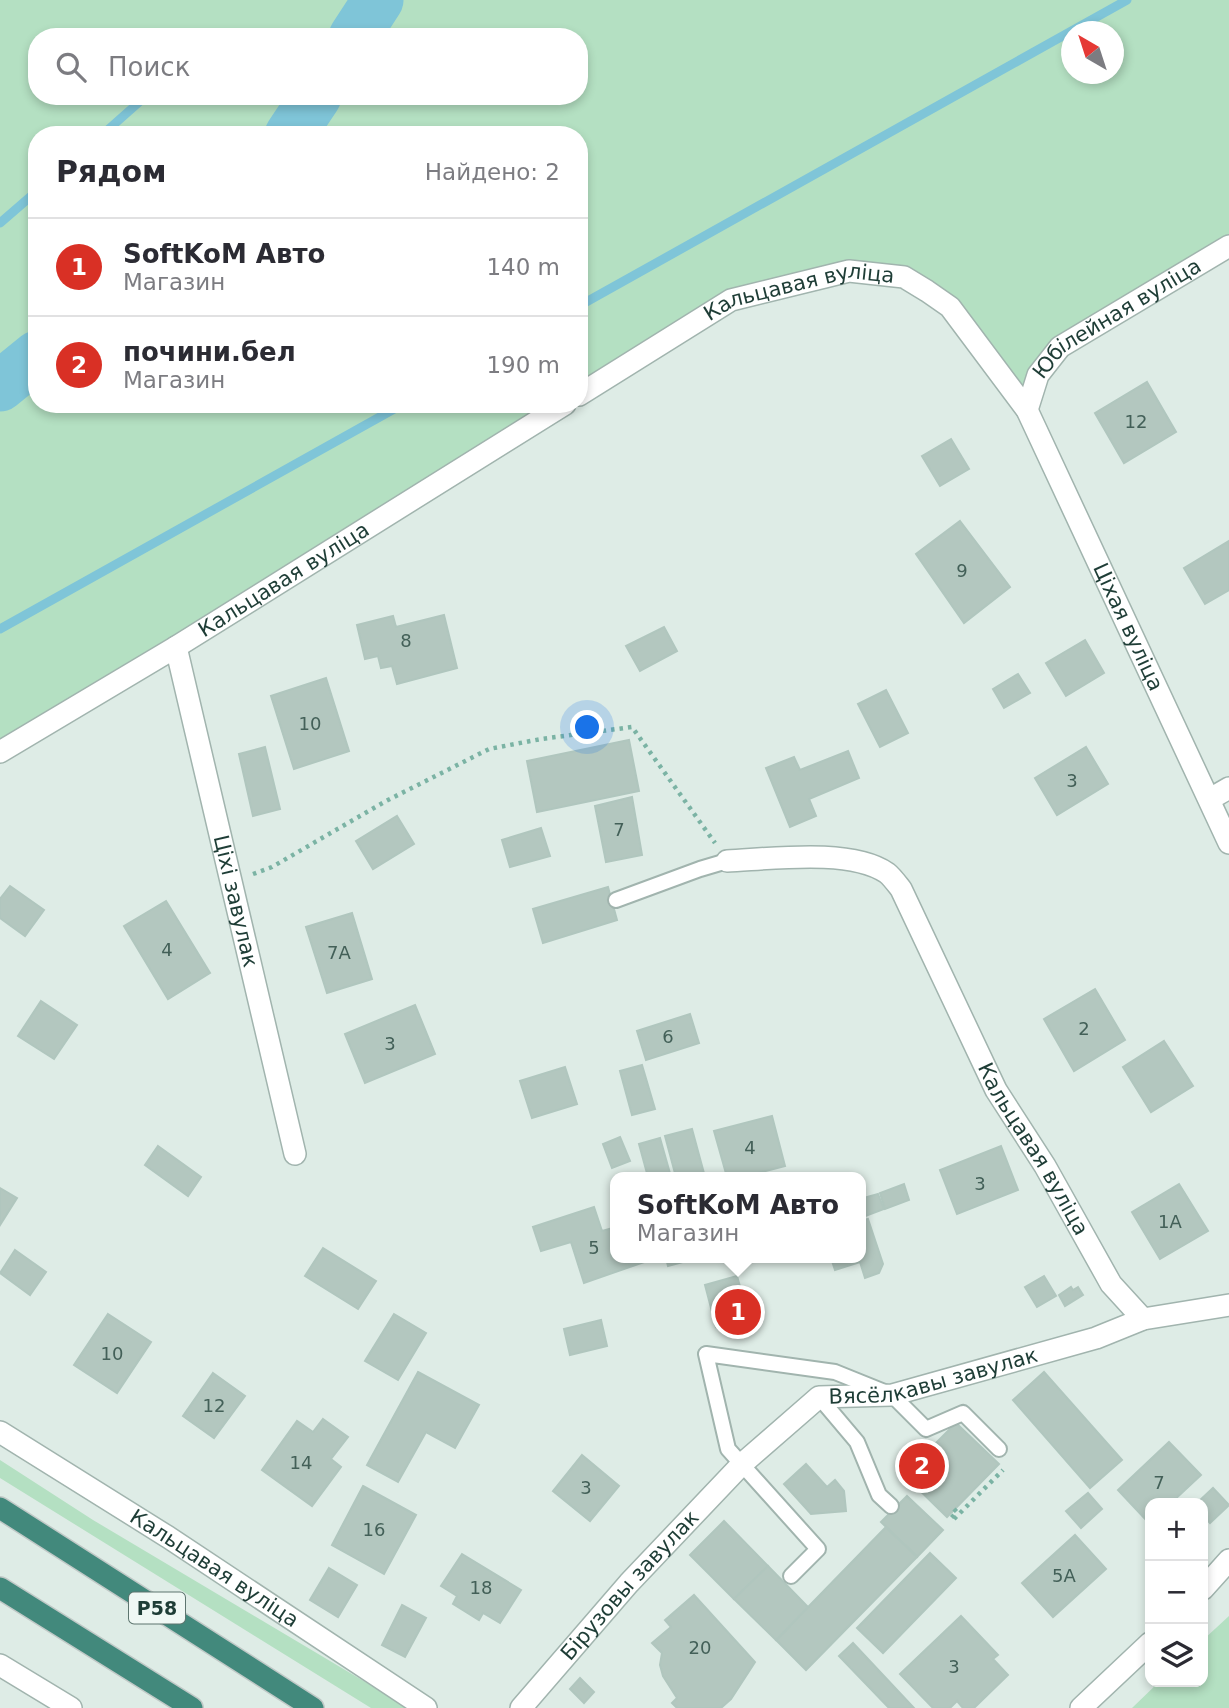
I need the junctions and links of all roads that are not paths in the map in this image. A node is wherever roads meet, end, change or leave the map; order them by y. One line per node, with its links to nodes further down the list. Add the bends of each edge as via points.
1 (1229, 246): 3 (street, Юбілейная вуліца, via 1060,347 1038,376)
2 (588, 389): 3 (street, Кальцавая вуліца, via 731,300 849,271 904,277 950,307)
3 (1027, 410): 8 (street, Ціхая вуліца)
4 (551, 413): 5 (street, Кальцавая вуліца)
5 (176, 647): 6 (street, Кальцавая вуліца); 12 (street, Ціхі завулак)
6 (0, 752)
7 (1229, 788): 8 (street)
8 (1210, 799): 9 (street, Ціхая вуліца)
9 (1229, 843)
10 (727, 861): 11 (lane); 14 (street, Кальцавая вуліца, via 827,857 867,864 887,874 901,889 996,1090 1111,1284)
11 (616, 900)
12 (295, 1154)
13 (1229, 1305): 14 (street)
14 (1143, 1319): 15 (street, Вясёлкавы завулак, via 1096,1338)
15 (892, 1395): 16 (street, Вясёлкавы завулак); 18 (lane, via 926,1429 963,1413); 19 (lane, via 835,1371 706,1354 729,1449)
16 (818, 1397): 19 (street, Вясёлкавы завулак); 20 (lane, via 857,1442 879,1494)
17 (0, 1432): 31 (street, Кальцавая вуліца, via 168,1536)
18 (999, 1449)
19 (742, 1464): 23 (lane, via 818,1549); 32 (street, Бірузовы завулак)
20 (891, 1506)
21 (0, 1508): 30 (highway, Р58)
22 (1229, 1560): 24 (street)
23 (791, 1576)
24 (1208, 1583)
25 (0, 1588): 29 (highway)
26 (1145, 1648): 33 (street)
27 (3, 1673): 28 (street)
28 (71, 1708)
29 (192, 1708)
30 (313, 1708)
31 (426, 1708)
32 (520, 1708)
33 (1081, 1708)

